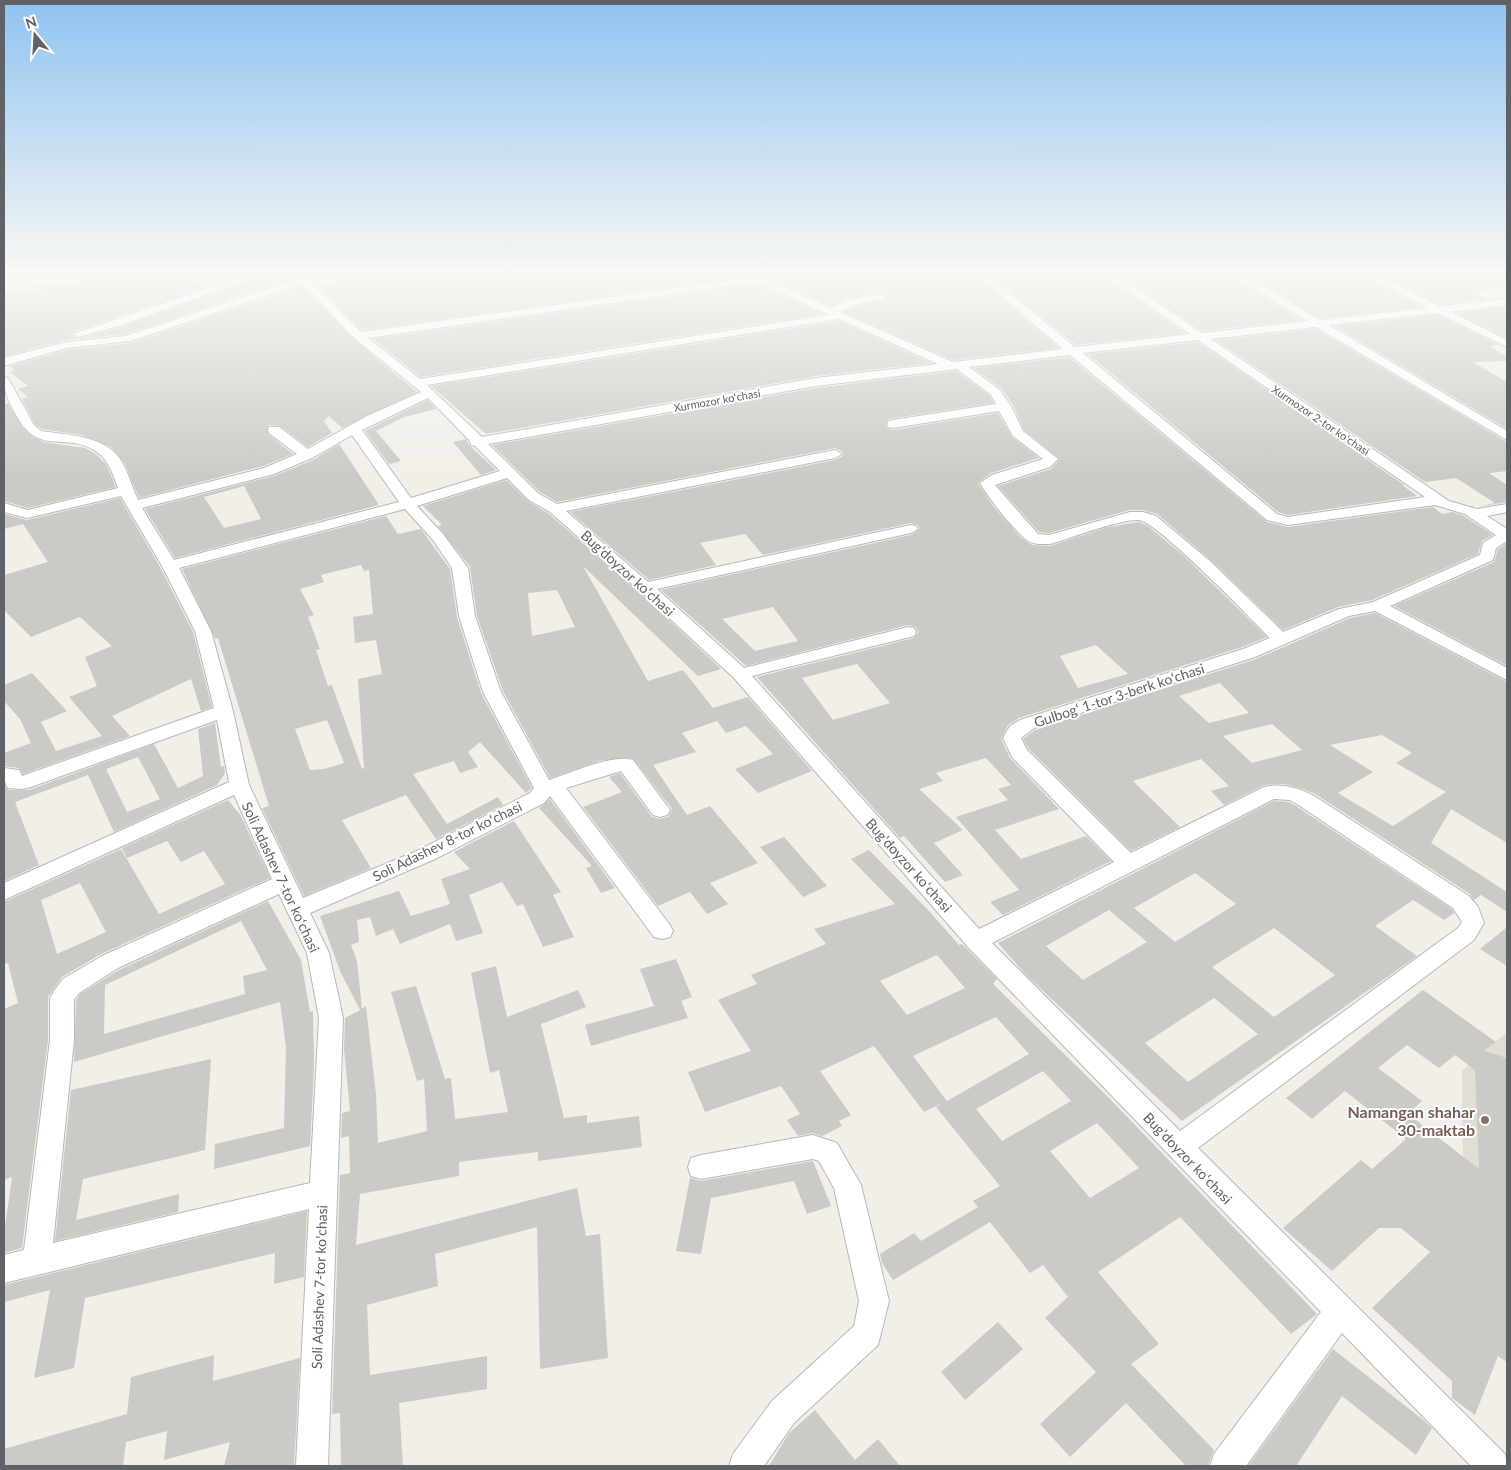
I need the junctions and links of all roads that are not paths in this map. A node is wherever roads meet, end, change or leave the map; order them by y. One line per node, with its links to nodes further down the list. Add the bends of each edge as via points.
1 (52, 341): 11 (street)
2 (110, 341): 12 (street, via 66,345)
3 (364, 341): 15 (street, Bug'doyzor koʻchasi)
4 (688, 341): 15 (street)
5 (898, 341): 13 (street)
6 (1062, 341): 10 (street)
7 (1163, 341): 10 (street)
8 (1202, 341): 26 (street, Xurmozor 2-tor koʻchasi)
9 (1347, 341): 20 (street)
10 (1073, 350): 13 (street); 26 (street, via 1280,520 1300,520)
11 (4, 353)
12 (4, 362)
13 (954, 365): 16 (street, via 996,393); 21 (street, Xurmozor koʻchasi, via 816,382)
14 (4, 382): 25 (street, Soli Adashev 7-tor koʻchasi, via 37,434 90,443 112,458)
15 (424, 388): 19 (street); 21 (street, Bug'doyzor koʻchasi)
16 (1005, 406): 17 (street); 37 (street, via 1018,433 1051,461 996,478 987,486 1033,537 1050,539 1130,516 1151,519 1206,565)
17 (893, 424)
18 (274, 430): 23 (street)
19 (354, 430): 23 (street); 27 (street)
20 (1507, 436)
21 (476, 442): 24 (street, Bug'doyzor koʻchasi)
22 (836, 454): 30 (street)
23 (307, 455): 25 (street, via 269,471)
24 (508, 473): 27 (street); 30 (street, Bug'doyzor koʻchasi, via 541,502)
25 (130, 498): 28 (street, via 27,514); 33 (street, Soli Adashev 7-tor koʻchasi)
26 (1437, 500): 31 (street, Xurmozor 2-tor koʻchasi)
27 (408, 504): 33 (street); 43 (street, via 460,568 467,616 492,692)
28 (4, 507)
29 (1507, 508): 31 (street)
30 (555, 509): 34 (street, Bug'doyzor koʻchasi)
31 (1474, 514): 35 (street, Xurmozor 2-tor koʻchasi, via 1506,535 1488,546 1488,556)
32 (910, 529): 34 (street)
33 (170, 566): 40 (street, Soli Adashev 7-tor koʻchasi, via 203,631)
34 (645, 587): 38 (street, Bug'doyzor koʻchasi)
35 (1377, 606): 37 (street, via 1345,612); 39 (street)
36 (908, 632): 38 (street)
37 (1280, 639): 45 (street, Gulbogʻ 1-tor 3-berk koʻchasi, via 1249,654 1027,724 1013,734 1014,746 1019,753)
38 (740, 674): 50 (street, Bug'doyzor koʻchasi)
39 (1507, 675)
40 (224, 711): 41 (street, via 21,783 15,783 12,774); 42 (street, Soli Adashev 7-tor koʻchasi)
41 (4, 774)
42 (239, 785): 46 (street, Soli Adashev 7-tor koʻchasi); 47 (street)
43 (545, 788): 44 (street, via 626,764); 48 (street, Soli Adashev 8-tor koʻchasi, via 537,798 426,855); 49 (street, via 558,791)
44 (660, 810)
45 (1129, 864): 50 (street); 51 (street, via 1271,792 1283,792 1308,801 1461,902 1470,913 1472,923 1466,934)
46 (283, 884): 48 (street, Soli Adashev 7-tor koʻchasi); 54 (street, via 110,962 72,986 62,998 60,1059)
47 (4, 892)
48 (297, 910): 53 (street, Soli Adashev 7-tor koʻchasi, via 318,953 330,1018)
49 (662, 932)
50 (976, 941): 51 (street, Bug'doyzor koʻchasi)
51 (1178, 1148): 56 (street, Bug'doyzor koʻchasi)
52 (702, 1167): 58 (street, via 813,1147 828,1151 847,1185 874,1301 867,1334 783,1412)
53 (323, 1193): 54 (street); 57 (street, Soli Adashev 7-tor koʻchasi)
54 (37, 1260): 55 (street)
55 (4, 1269)
56 (1339, 1312): 59 (street); 60 (street, Bug'doyzor koʻchasi)
57 (312, 1466)
58 (745, 1466)
59 (1226, 1466)
60 (1493, 1466)

